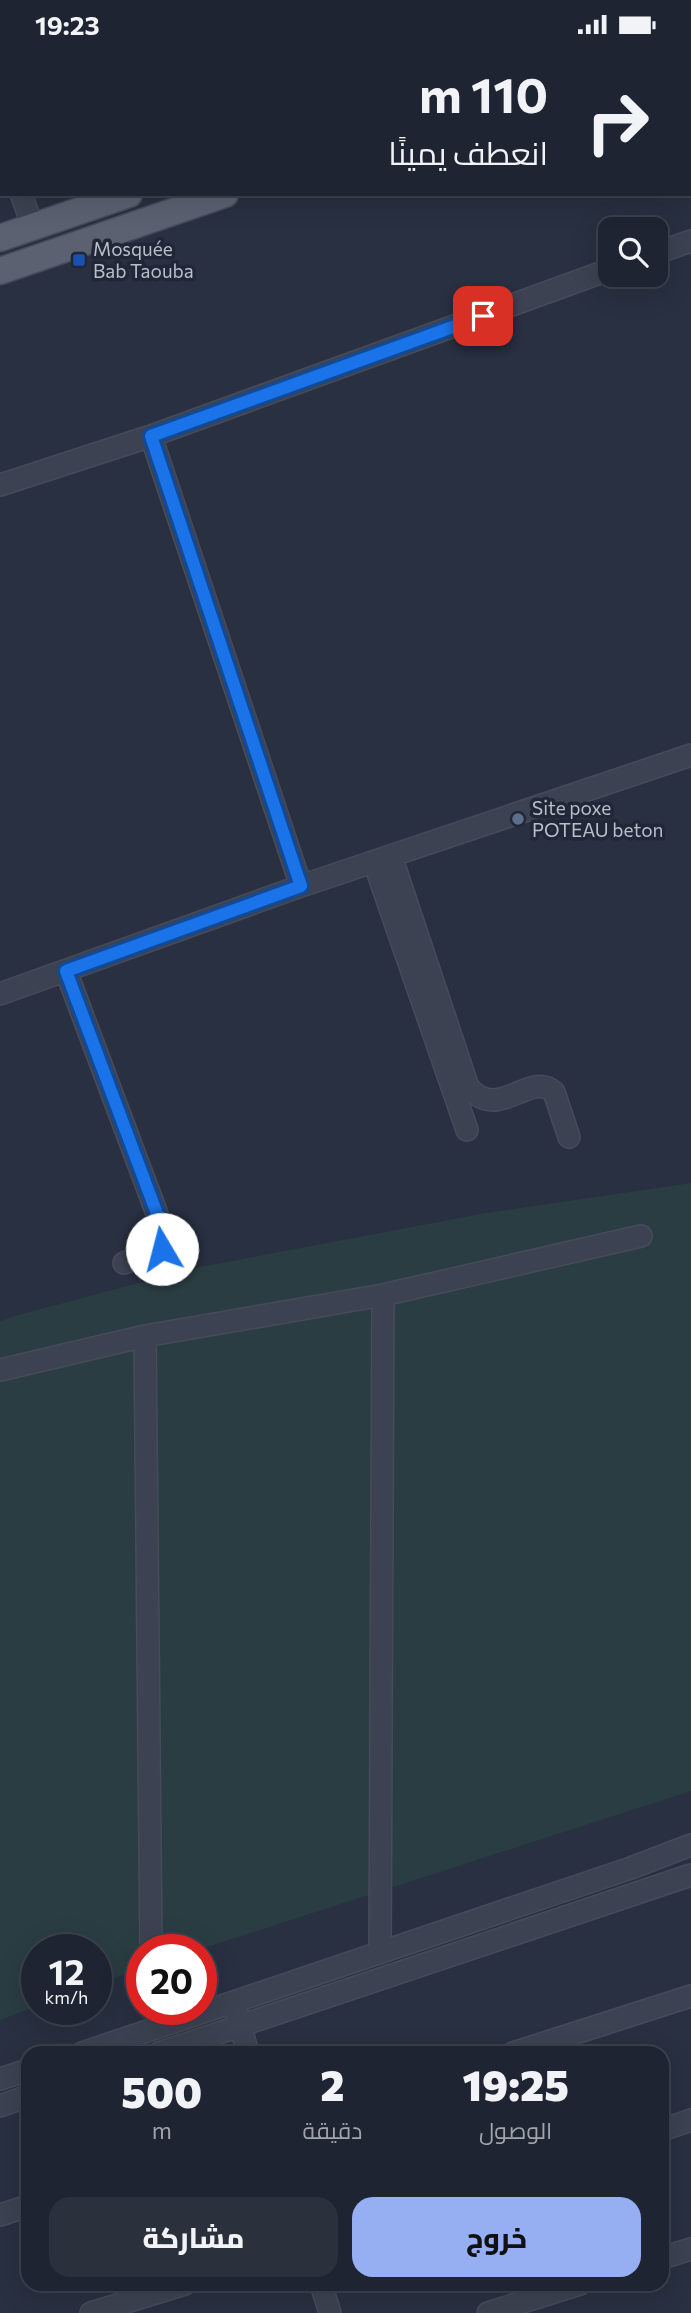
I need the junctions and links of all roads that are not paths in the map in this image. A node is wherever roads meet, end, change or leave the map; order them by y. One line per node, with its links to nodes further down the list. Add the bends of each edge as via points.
1 (22, 196): 4 (street)
2 (219, 196): 8 (main road)
3 (101, 199): 4 (main road)
4 (33, 227): 5 (main road)
5 (0, 238)
6 (691, 241): 7 (street)
7 (668, 249)
8 (0, 271)
9 (598, 274): 10 (street)
10 (151, 436): 11 (street); 14 (street)
11 (0, 485)
12 (691, 755): 13 (street)
13 (382, 859): 14 (street); 17 (street); 18 (street, via 468,1087 480,1098 497,1101 540,1086 550,1088)
14 (301, 886): 15 (street)
15 (66, 971): 16 (street); 20 (street, via 162,1235 162,1249)
16 (0, 993)
17 (467, 1130)
18 (569, 1137)
19 (641, 1236): 21 (street)
20 (124, 1263)
21 (383, 1295): 22 (street); 27 (street)
22 (145, 1336): 23 (street); 26 (street)
23 (0, 1370)
24 (691, 1845): 27 (street)
25 (691, 1875): 32 (street)
26 (151, 1934)
27 (380, 1953): 29 (street)
28 (691, 1996): 36 (street)
29 (233, 2003): 30 (street); 32 (street)
30 (217, 2006)
31 (139, 2025): 33 (street)
32 (241, 2025): 34 (street); 35 (street)
33 (96, 2046)
34 (180, 2046)
35 (246, 2046)
36 (535, 2046)
37 (21, 2072): 38 (street)
38 (0, 2079)
39 (21, 2099): 40 (street)
40 (0, 2106)
41 (691, 2120): 42 (street)
42 (669, 2128)
43 (21, 2208): 44 (street)
44 (0, 2215)
45 (691, 2249): 46 (street)
46 (669, 2256)
47 (163, 2291): 50 (street)
48 (323, 2291): 51 (street)
49 (558, 2291): 52 (street)
50 (92, 2313)
51 (330, 2313)
52 (488, 2313)

